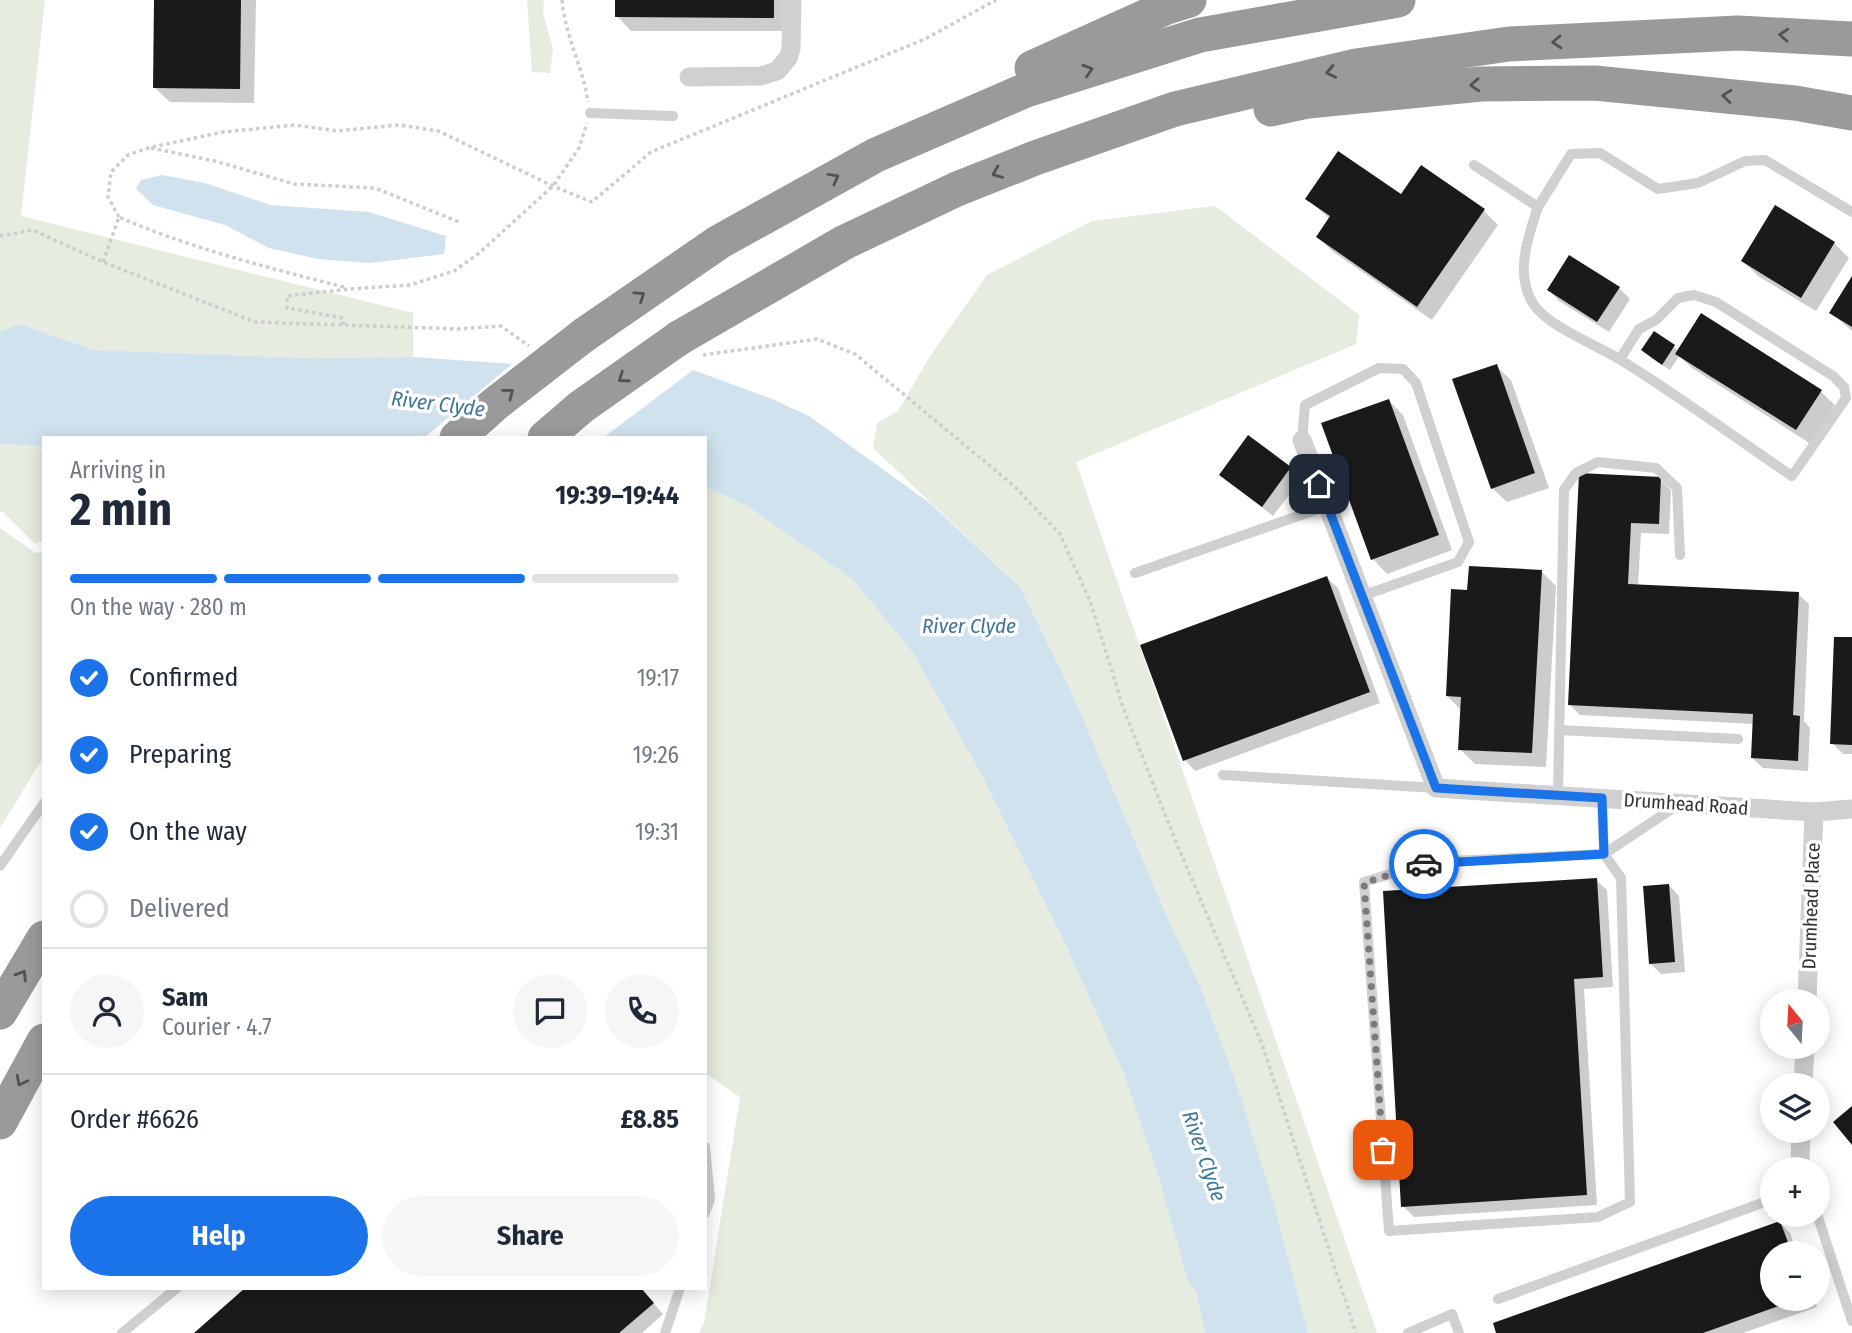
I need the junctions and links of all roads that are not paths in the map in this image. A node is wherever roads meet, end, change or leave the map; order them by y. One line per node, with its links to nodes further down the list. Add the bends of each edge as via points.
1 (792, 0): 5 (street, via 791,49 777,71 761,76)
2 (1189, 0): 9 (highway, via 1031,69)
3 (1398, 0): 9 (highway, one-way to 3, via 1026,90 1200,35)
4 (1852, 38): 10 (highway, one-way to 10, via 1738,33 1508,44 1450,52 1356,66 1175,109)
5 (689, 76)
6 (590, 113): 8 (lane)
7 (1852, 113): 10 (highway, one-way to 10, via 1594,83 1481,84 1308,102)
8 (673, 116)
9 (876, 155): 16 (highway, one-way to 9, bridge, via 584,335 719,242)
10 (1035, 158): 17 (highway, one-way to 17, bridge, via 845,242 679,338)
11 (1474, 165): 12 (lane)
12 (1538, 207): 13 (lane, via 1571,154 1600,153 1658,189 1698,183 1745,162 1765,160); 14 (lane, via 1523,265 1534,305 1546,318)
13 (1852, 212)
14 (1619, 359): 15 (lane, via 1639,329 1656,320 1678,298 1694,295 1716,302 1833,376); 15 (lane, via 1792,476)
15 (1849, 400)
16 (459, 436)
17 (547, 436)
18 (1302, 440): 19 (street); 22 (lane, via 1305,404 1379,368 1403,369 1416,383 1469,542 1458,562)
19 (1327, 506): 21 (lane); 22 (street)
20 (1680, 555): 23 (lane, via 1677,488 1656,468 1598,462 1576,473 1564,490)
21 (1135, 573)
22 (1362, 597): 26 (street)
23 (1559, 730): 24 (lane); 27 (lane)
24 (1738, 739)
25 (1223, 775): 26 (lane)
26 (1436, 788): 27 (street, Drumhead Road)
27 (1558, 795): 28 (street, Drumhead Road)
28 (1602, 798): 29 (street, Drumhead Road); 33 (lane)
29 (1680, 803): 32 (street, Drumhead Road); 33 (lane)
30 (42, 806): 34 (lane)
31 (1852, 809): 32 (street, Drumhead Road)
32 (1814, 812): 36 (street, Drumhead Place)
33 (1604, 854): 33 (lane, via 1429,862 1364,883 1389,1231 1598,1217 1630,1202 1621,878)
34 (0, 866)
35 (42, 941): 37 (highway, one-way to 35)
36 (1807, 989)
37 (0, 1012)
38 (42, 1045): 39 (highway, one-way to 39)
39 (0, 1122)
40 (707, 1168): 42 (lane)
41 (1760, 1204): 46 (lane)
42 (707, 1207)
43 (1821, 1227): 47 (lane)
44 (175, 1290): 48 (lane)
45 (679, 1290): 49 (lane)
46 (1498, 1299)
47 (1852, 1321)
48 (122, 1333)
49 (665, 1333)
50 (1408, 1333): 51 (lane, via 1452,1314)
51 (1459, 1333)

